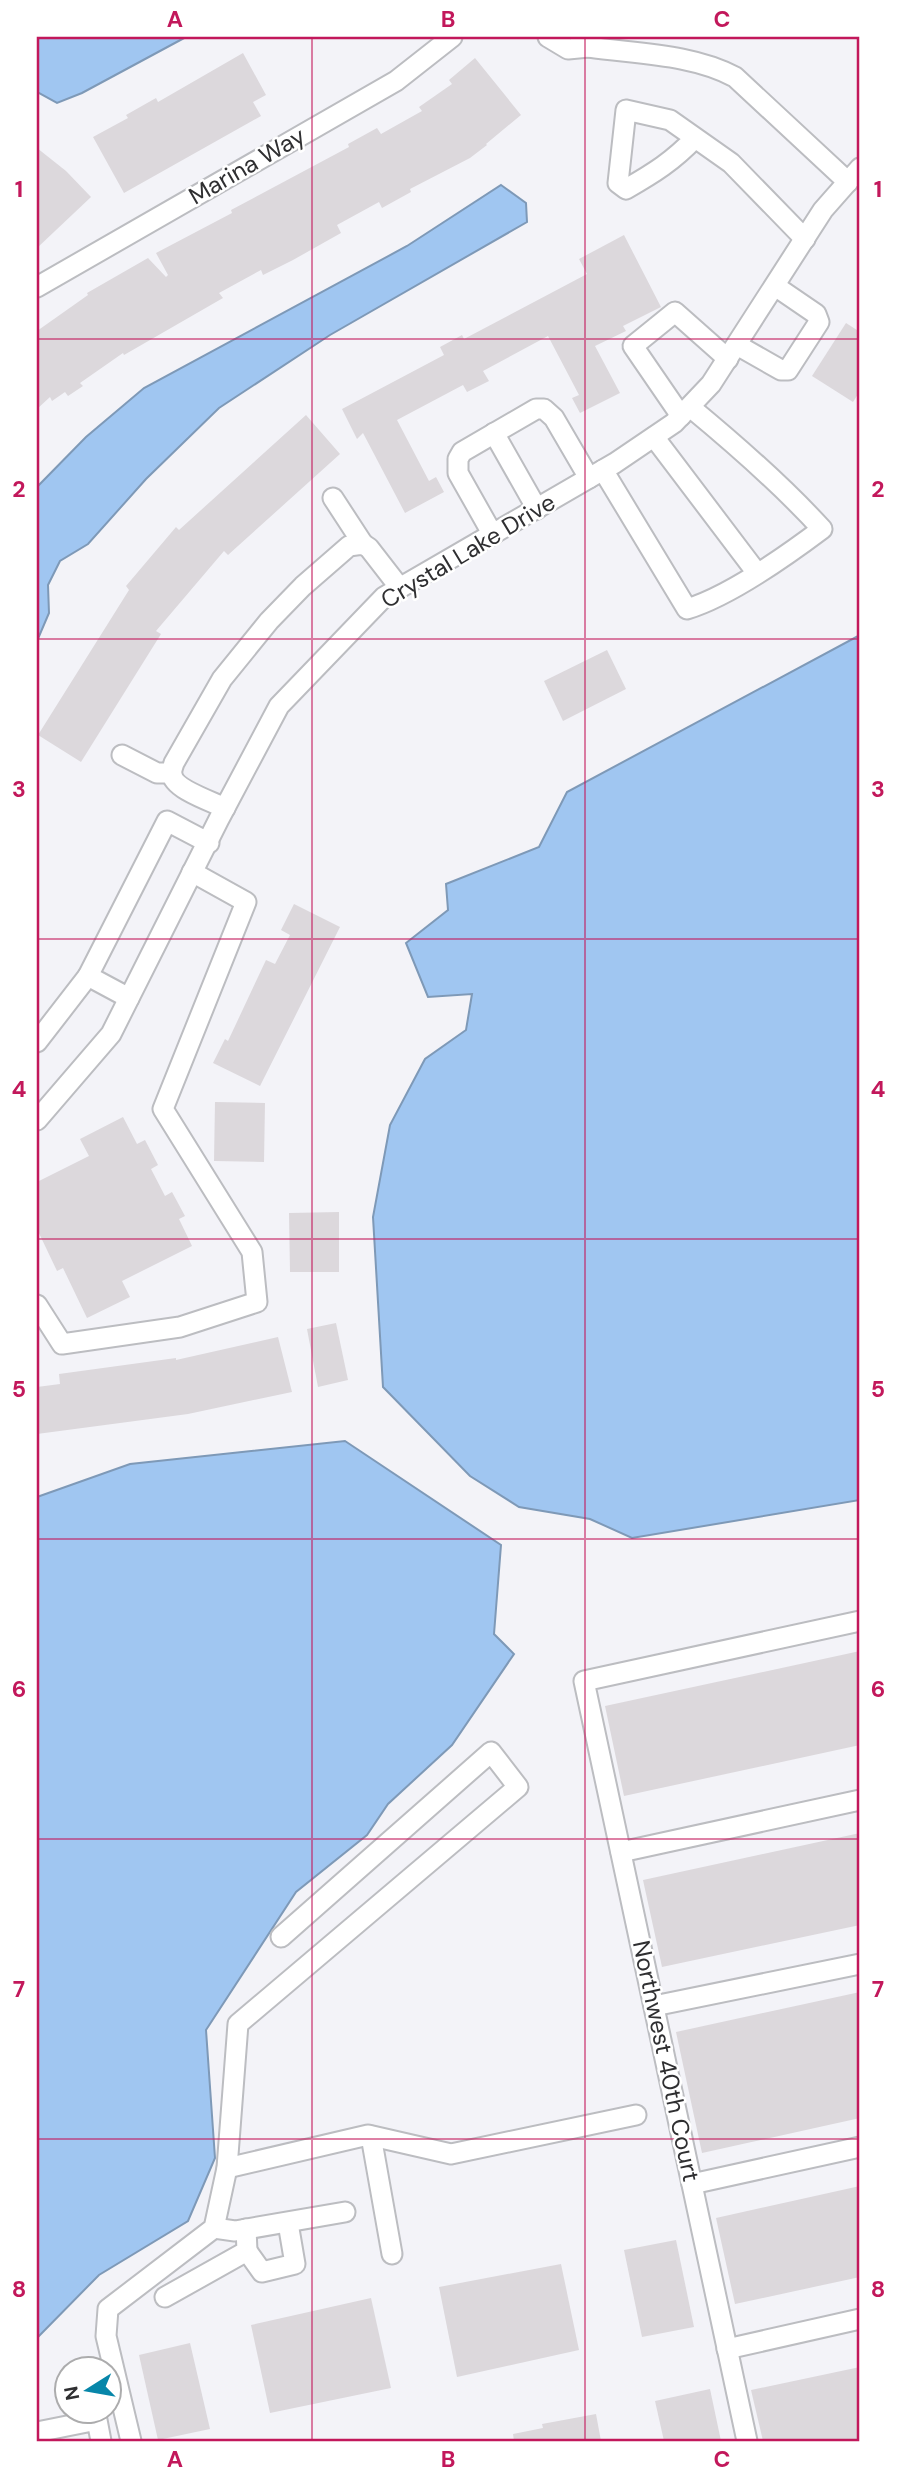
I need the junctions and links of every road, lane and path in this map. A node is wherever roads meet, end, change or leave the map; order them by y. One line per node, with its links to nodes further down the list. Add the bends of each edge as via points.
1 (452, 37): 8 (street, Marina Way, via 396,81)
2 (548, 37): 3 (street, via 568,50)
3 (584, 42): 5 (street, via 698,62 727,73)
4 (695, 138): 4 (street, via 670,120 626,110 618,183 626,189 657,171 674,161); 6 (street, via 731,163)
5 (854, 175): 6 (street, Crystal Lake Drive)
6 (805, 239): 7 (street, Crystal Lake Drive)
7 (775, 286): 9 (street, Crystal Lake Drive); 9 (street, via 816,314 819,322 788,370)
8 (37, 287)
9 (733, 352): 10 (street, Crystal Lake Drive); 10 (street, via 675,312 633,346)
10 (685, 412): 12 (street, Crystal Lake Drive); 18 (street, via 770,477 821,529)
11 (494, 433): 13 (street, via 544,409); 15 (street); 16 (street, via 462,452 457,467)
12 (654, 437): 13 (street, Crystal Lake Drive); 18 (street)
13 (596, 474): 15 (street, Crystal Lake Drive); 18 (street, via 687,608 705,603)
14 (333, 498): 17 (street)
15 (537, 509): 16 (street, Crystal Lake Drive)
16 (493, 535): 19 (street, Crystal Lake Drive)
17 (363, 544): 19 (street); 21 (street, via 349,545 269,621 222,679)
18 (757, 573)
19 (400, 588): 22 (street, Crystal Lake Drive, via 384,597 279,706)
20 (122, 755): 21 (street, via 158,773)
21 (171, 773): 22 (street, via 183,788)
22 (225, 808): 23 (street, Crystal Lake Drive)
23 (209, 843): 24 (street, Crystal Lake Drive); 25 (street, via 167,821)
24 (192, 872): 26 (street, Crystal Lake Drive); 29 (street, via 246,902 163,1110 252,1252 257,1302 180,1327 62,1344)
25 (89, 975): 26 (street); 27 (street)
26 (129, 999): 28 (street, Crystal Lake Drive, via 111,1034)
27 (37, 1042)
28 (37, 1120)
29 (37, 1305)
30 (860, 1621): 32 (street, Northwest 40th Court, via 584,1681)
31 (860, 1800): 32 (street)
32 (621, 1852): 35 (street, Northwest 40th Court)
33 (281, 1937): 39 (street, via 491,1752 518,1787 239,2024)
34 (860, 1964): 35 (street)
35 (654, 2006): 40 (street, Northwest 40th Court)
36 (636, 2115): 37 (street, via 451,2154)
37 (371, 2136): 39 (street); 46 (street)
38 (860, 2147): 40 (street)
39 (226, 2168): 43 (street)
40 (692, 2184): 49 (street, Northwest 40th Court)
41 (345, 2212): 42 (street)
42 (288, 2223): 44 (street); 45 (street, via 295,2264 262,2272)
43 (214, 2228): 44 (street); 52 (street, via 108,2309 106,2336)
44 (246, 2229): 45 (street)
45 (247, 2251): 47 (street)
46 (392, 2254)
47 (165, 2297)
48 (860, 2319): 49 (street)
49 (727, 2349): 53 (street, Northwest 40th Court)
50 (37, 2432): 51 (street, via 97,2420)
51 (101, 2441)
52 (131, 2441)
53 (747, 2441)

